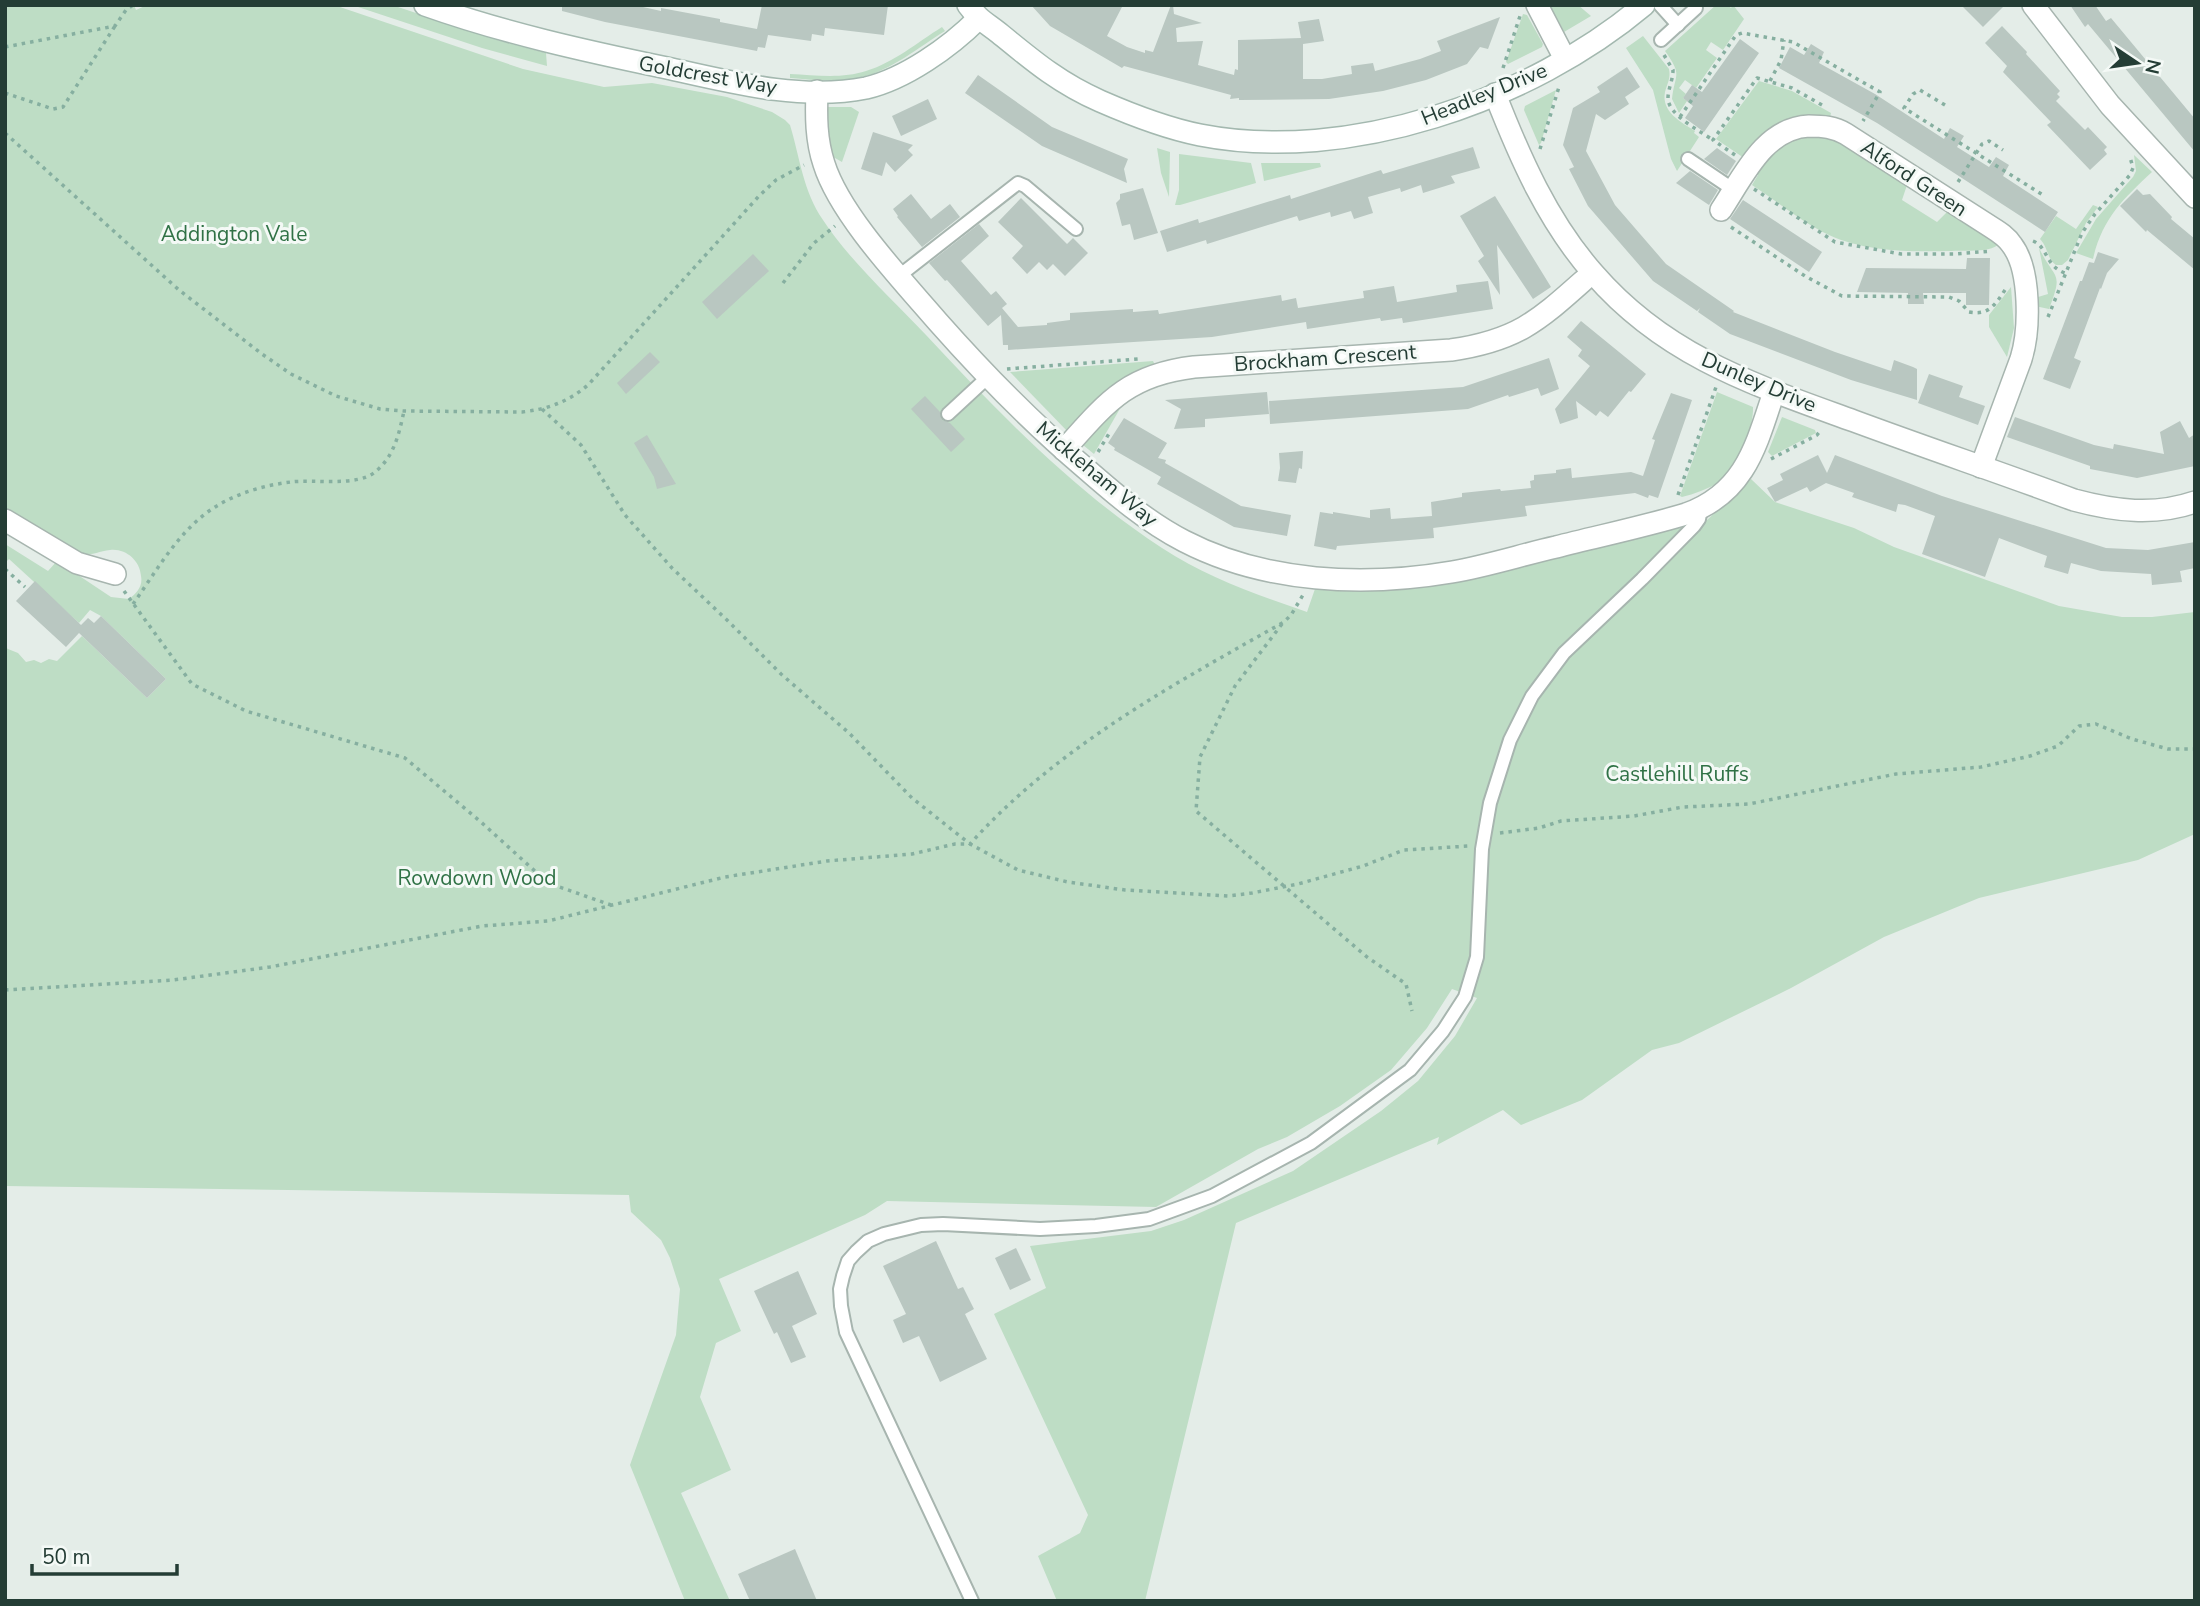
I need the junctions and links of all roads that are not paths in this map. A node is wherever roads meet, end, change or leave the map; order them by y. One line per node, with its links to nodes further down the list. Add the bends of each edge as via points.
1 (425, 5): 11 (street, Goldcrest Way, via 524,36 636,62 774,89)
2 (1644, 5): 10 (street, Headley Drive)
3 (1660, 5): 8 (lane)
4 (2033, 5): 15 (street, via 2133,132)
5 (1530, 7): 10 (street)
6 (1696, 8): 8 (lane)
7 (973, 12): 11 (street, Goldcrest Way, via 965,32 887,82 853,90); 12 (street, Headley Drive, via 1039,67 1078,91 1151,121 1218,138 1278,141 1362,134 1426,120)
8 (1678, 25): 9 (lane)
9 (1661, 45)
10 (1565, 59): 12 (street, Headley Drive)
11 (817, 91): 19 (street, Mickleham Way, via 817,125 828,176 850,214)
12 (1495, 94): 18 (street, Dunley Drive, via 1542,200)
13 (1688, 159): 14 (lane)
14 (1742, 179): 16 (street, Alford Green); 24 (street, Alford Green, via 1769,142 1785,131 1804,126 1832,128 1948,199 2014,247 2024,279 2026,341)
15 (2195, 197)
16 (1721, 210)
17 (1076, 229): 19 (lane, via 1018,183)
18 (1592, 273): 21 (street, Dunley Drive, via 1645,322 1694,356); 23 (street, Brockham Crescent, via 1534,322 1481,345 1163,372 1119,393)
19 (899, 276): 20 (street, Mickleham Way)
20 (989, 377): 22 (lane); 23 (street, Mickleham Way)
21 (1774, 392): 24 (street, Dunley Drive); 26 (street, Mickleham Way, via 1749,462 1732,485)
22 (948, 414)
23 (1064, 450): 26 (street, Mickleham Way, via 1136,511 1186,542 1250,566 1311,577 1384,579 1453,572)
24 (1981, 467): 25 (street, Dunley Drive, via 2105,508 2154,511)
25 (2195, 502)
26 (1701, 509): 29 (lane, via 1694,526 1564,653 1532,696 1510,740 1490,803 1477,957 1465,997 1410,1070 1311,1143 1212,1196 1149,1219 1040,1229 921,1225 876,1237 848,1261 840,1289 846,1332)
27 (5, 520): 28 (street, via 77,563)
28 (115, 574)
29 (972, 1601)

